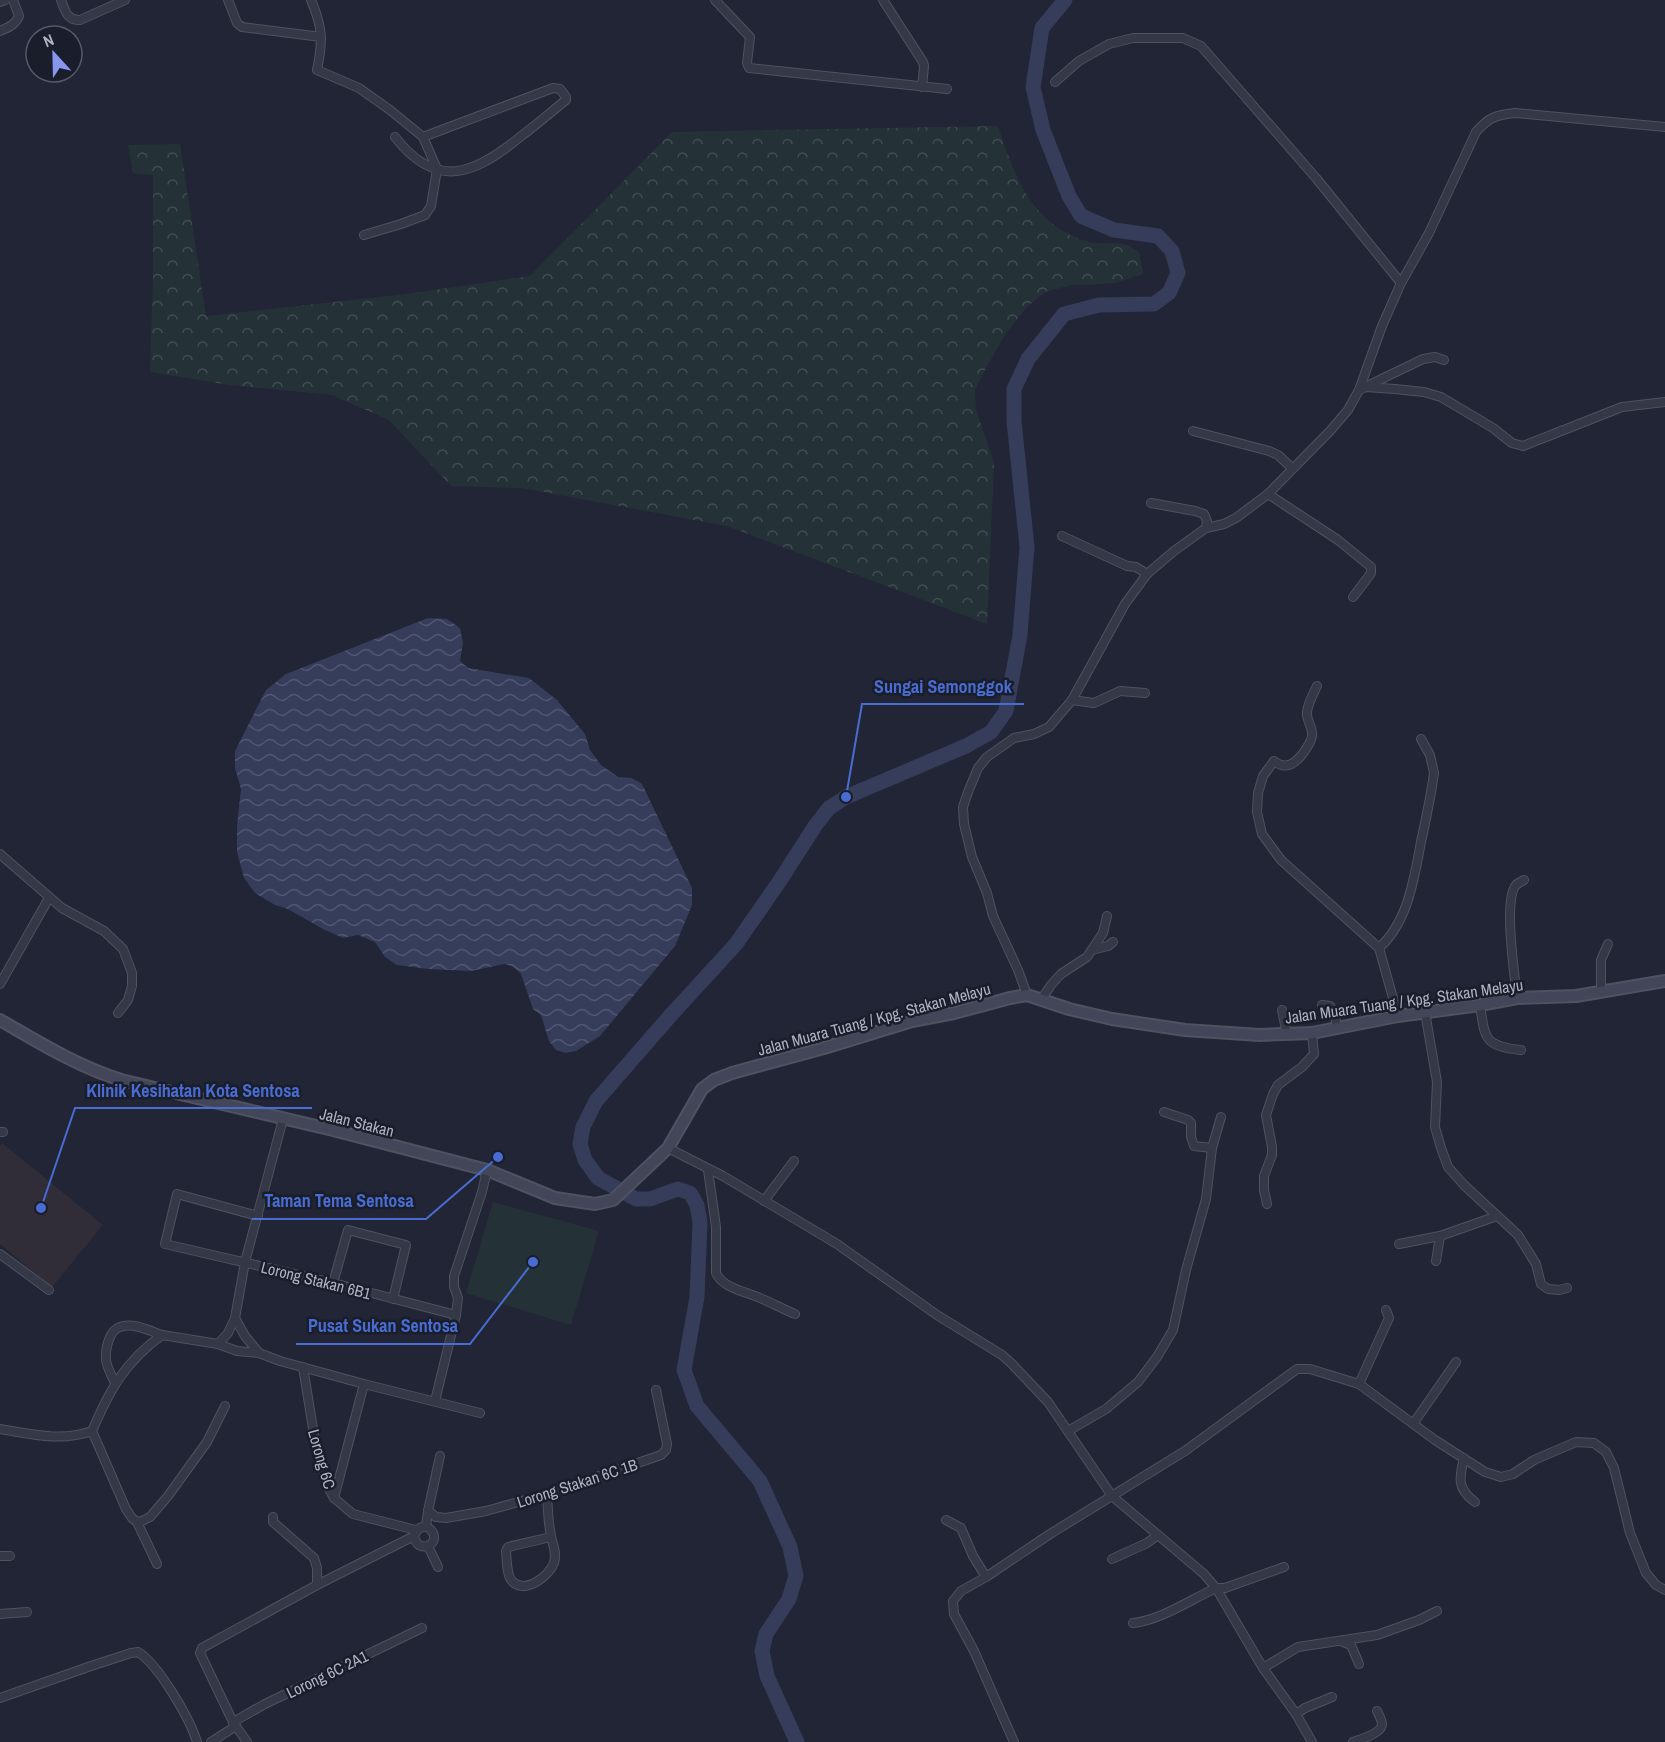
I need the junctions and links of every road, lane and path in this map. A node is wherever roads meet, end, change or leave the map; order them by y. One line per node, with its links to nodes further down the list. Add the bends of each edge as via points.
1 (5, 0): 9 (street)
2 (13, 0): 10 (street, via 19,16 17,22)
3 (61, 0): 4 (street, via 69,18 80,20)
4 (125, 0)
5 (228, 0): 11 (street, via 242,27)
6 (312, 0): 11 (street)
7 (715, 0): 13 (street, via 750,37 749,68)
8 (883, 0): 13 (street, via 923,62)
9 (0, 2)
10 (0, 31)
11 (321, 37): 17 (street, via 317,70 359,88)
12 (1055, 82): 20 (street, via 1079,61 1109,44 1133,38 1183,38 1201,46)
13 (922, 87): 14 (street)
14 (947, 89)
15 (1665, 127): 20 (street, via 1515,113 1485,121)
16 (395, 137): 18 (street, via 406,151)
17 (423, 137): 18 (street); 18 (street, via 553,88 565,94 566,100 487,162 456,172)
18 (437, 169): 19 (street, via 431,206 425,215)
19 (364, 235)
20 (1401, 283): 22 (street, via 1382,326)
21 (1444, 360): 22 (street, via 1423,359)
22 (1363, 388): 23 (street, via 1424,392 1441,397 1512,443 1523,446 1622,407); 25 (street, via 1330,431)
23 (1665, 402)
24 (1193, 431): 25 (street, via 1269,450)
25 (1292, 468): 26 (street)
26 (1268, 494): 28 (street, via 1236,518); 31 (street, via 1371,567)
27 (1151, 503): 28 (street, via 1204,514)
28 (1206, 528): 30 (street)
29 (1062, 536): 30 (street)
30 (1147, 574): 34 (street, via 1125,604)
31 (1353, 597)
32 (1317, 686): 42 (street, via 1307,709 1306,718 1312,728 1308,745 1297,762 1289,766 1274,760 1263,776 1257,812 1262,834 1281,861)
33 (1145, 693): 34 (street, via 1120,691 1094,703)
34 (1072, 699): 47 (street, via 1049,727 1014,738 987,757 978,768 963,807 972,857)
35 (1420, 739): 42 (street, via 1430,755 1434,773 1414,881 1402,916)
36 (0, 854): 38 (street)
37 (1524, 880): 48 (street, via 1513,893 1510,923)
38 (50, 898): 45 (street); 54 (street, via 104,932 123,949 132,973 132,986)
39 (1107, 916): 43 (street, via 1103,933)
40 (1113, 942): 43 (street)
41 (1608, 944): 46 (street, via 1600,960)
42 (1379, 948): 55 (street)
43 (1092, 951): 49 (street, via 1061,975)
44 (1665, 981): 46 (main road, Jalan Muara Tuang / Kpg. Stakan Melayu)
45 (0, 984)
46 (1601, 991): 48 (main road, Jalan Muara Tuang / Kpg. Stakan Melayu)
47 (1027, 995): 49 (main road, Jalan Muara Tuang / Kpg. Stakan Melayu); 64 (main road, Jalan Muara Tuang / Kpg. Stakan Melayu, via 912,1021 714,1080 702,1089)
48 (1517, 998): 51 (main road, Jalan Muara Tuang / Kpg. Stakan Melayu)
49 (1041, 1000): 59 (main road, Jalan Muara Tuang / Kpg. Stakan Melayu, via 1112,1018 1185,1030)
50 (1322, 1005): 57 (street, via 1333,1009)
51 (1480, 1005): 53 (main road, Jalan Muara Tuang / Kpg. Stakan Melayu); 60 (street, via 1488,1040)
52 (1282, 1010): 59 (street)
53 (1425, 1012): 55 (main road, Jalan Muara Tuang / Kpg. Stakan Melayu); 73 (street, via 1437,1082 1435,1127 1441,1148 1448,1167)
54 (118, 1013)
55 (1398, 1016): 57 (main road, Jalan Muara Tuang / Kpg. Stakan Melayu)
56 (0, 1020): 63 (main road, Jalan Stakan, via 94,1071)
57 (1337, 1028): 58 (main road, Jalan Muara Tuang / Kpg. Stakan Melayu)
58 (1312, 1033): 59 (main road, Jalan Muara Tuang / Kpg. Stakan Melayu); 71 (street, via 1314,1054 1278,1085 1266,1115 1272,1147 1264,1176)
59 (1287, 1034)
60 (1521, 1050)
61 (1164, 1112): 65 (street, via 1191,1123 1194,1146)
62 (1221, 1117): 65 (street)
63 (283, 1119): 67 (main road, Jalan Stakan); 72 (street)
64 (668, 1148): 68 (street); 69 (main road, Jalan Muara Tuang / Kpg. Stakan Melayu)
65 (1212, 1148): 102 (street, via 1206,1199 1173,1330 1138,1382 1106,1409)
66 (794, 1161): 70 (street)
67 (487, 1170): 69 (main road, Jalan Stakan, via 555,1198 595,1204 613,1200); 85 (street, via 454,1276)
68 (708, 1170): 70 (street); 84 (street, via 717,1227 718,1278)
69 (636, 1178)
70 (764, 1201): 102 (street, via 837,1244 937,1315 1002,1355 1048,1402)
71 (1268, 1204)
72 (258, 1216): 78 (street); 78 (street, Lorong Stakan 6B1, via 177,1194 165,1244)
73 (1497, 1216): 74 (street); 80 (street, via 1526,1245 1541,1284 1548,1289)
74 (1440, 1236): 75 (street); 77 (street)
75 (1400, 1244)
76 (2, 1260): 81 (street)
77 (1436, 1261)
78 (246, 1262): 79 (street, Lorong Stakan 6B1); 86 (street)
79 (333, 1283): 82 (street, Lorong Stakan 6B1); 82 (street, via 348,1230 406,1245)
80 (1567, 1288)
81 (49, 1290)
82 (393, 1299): 85 (street, Lorong Stakan 6B1)
83 (1386, 1310): 94 (street, via 1389,1318)
84 (795, 1314)
85 (456, 1316): 96 (street)
86 (235, 1317): 88 (street); 89 (street)
87 (162, 1335): 88 (street); 92 (street, via 140,1352); 92 (street, via 138,1327 115,1330 106,1354)
88 (218, 1344): 89 (street)
89 (259, 1353): 91 (street)
90 (1456, 1362): 99 (street)
91 (303, 1367): 93 (street); 107 (street, Lorong 6C, via 315,1441)
92 (115, 1383): 101 (street)
93 (364, 1384): 96 (street); 107 (street)
94 (1359, 1384): 99 (street); 106 (street, via 1310,1369 1297,1369 1185,1451)
95 (657, 1390): 105 (street, Lorong Stakan 6C 1B, via 667,1444 661,1455)
96 (435, 1401): 98 (street)
97 (225, 1406): 112 (street, via 207,1442 168,1496 150,1517)
98 (480, 1413)
99 (1413, 1424): 104 (street)
100 (0, 1429): 101 (street, via 52,1437)
101 (92, 1431): 112 (street, via 126,1509)
102 (1068, 1431): 106 (street)
103 (440, 1456): 109 (street)
104 (1464, 1458): 108 (street, via 1461,1482 1465,1495); 127 (street, via 1501,1477 1576,1442 1594,1443 1606,1452 1614,1468 1630,1533 1646,1573)
105 (547, 1494): 109 (street, Lorong Stakan 6C 1B, via 446,1518); 116 (street)
106 (1112, 1496): 115 (street); 124 (street)
107 (334, 1498): 114 (street, Lorong 6C, via 353,1514)
108 (1475, 1502)
109 (428, 1511): 113 (street)
110 (273, 1517): 125 (street, via 273,1522 314,1558)
111 (946, 1520): 124 (street, via 961,1528)
112 (137, 1522): 121 (street)
113 (426, 1527): 114 (street); 117 (street, via 434,1535)
114 (415, 1533): 117 (street, via 418,1545); 125 (street)
115 (1158, 1535): 120 (street); 126 (street)
116 (551, 1538): 116 (street, via 554,1563 547,1574 521,1586 513,1582 509,1576 508,1547)
117 (428, 1546): 122 (street)
118 (0, 1556): 119 (street)
119 (10, 1556)
120 (1112, 1560)
121 (157, 1564)
122 (438, 1567)
123 (1284, 1567): 126 (street)
124 (986, 1577): 144 (street, via 957,1596 953,1601 954,1614)
125 (317, 1584): 140 (street, via 202,1648 200,1653)
126 (1216, 1588): 131 (street, via 1153,1618); 135 (street)
127 (1665, 1590)
128 (1437, 1611): 133 (street, via 1377,1635)
129 (27, 1612): 130 (street)
130 (0, 1614)
131 (1133, 1623)
132 (422, 1628): 140 (street, Lorong 6C 2A1, via 265,1704)
133 (1343, 1642): 134 (street, via 1351,1645); 135 (street, via 1298,1647)
134 (1359, 1664)
135 (1263, 1668): 139 (street)
136 (1332, 1697): 139 (street)
137 (0, 1698): 141 (street, via 138,1652 167,1686)
138 (1377, 1711): 146 (street, via 1381,1727)
139 (1296, 1714): 145 (street)
140 (234, 1724): 142 (street, Lorong 6C 2A1); 143 (street)
141 (197, 1742)
142 (211, 1742)
143 (247, 1742)
144 (1014, 1742)
145 (1312, 1742)
146 (1353, 1742)

